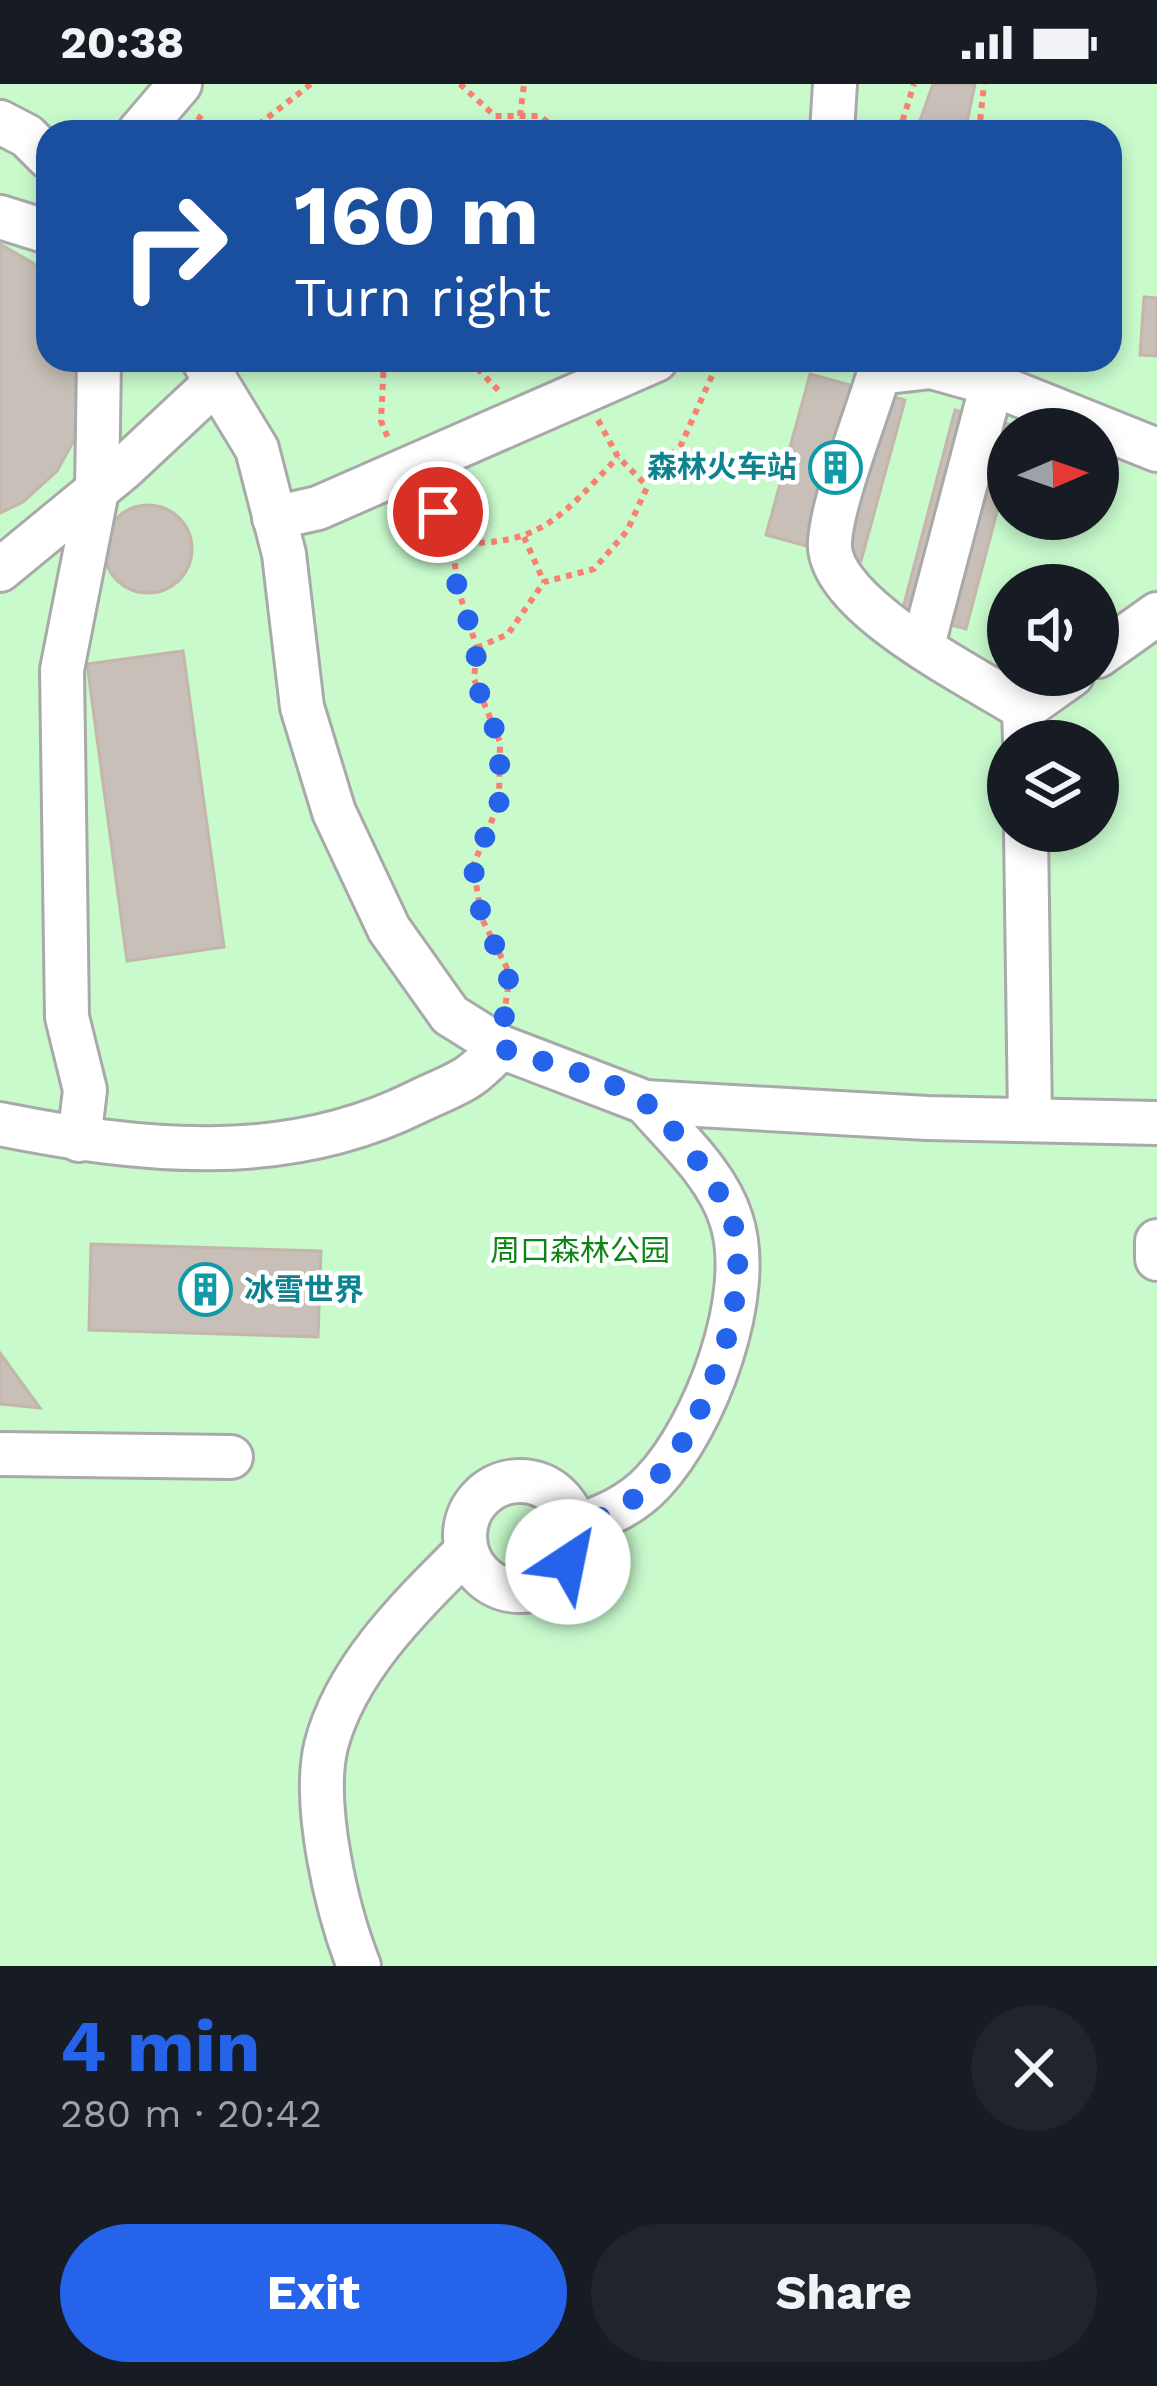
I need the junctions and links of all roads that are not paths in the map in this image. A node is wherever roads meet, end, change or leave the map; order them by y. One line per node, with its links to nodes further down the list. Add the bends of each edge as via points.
1 (180, 84): 3 (street)
2 (835, 84): 4 (street)
3 (149, 120)
4 (833, 120)
5 (0, 122): 6 (street)
6 (36, 145)
7 (0, 217): 8 (street)
8 (36, 228)
9 (99, 372): 17 (street)
10 (209, 372): 17 (street)
11 (211, 372): 18 (street, via 257,449)
12 (629, 372): 18 (street, via 318,508)
13 (888, 372): 22 (street, via 879,373 829,542 836,574 872,612)
14 (949, 372): 15 (street)
15 (992, 384): 16 (street); 22 (street)
16 (1157, 450)
17 (97, 490): 19 (street); 32 (street, via 62,670 67,1017 85,1090)
18 (274, 518): 27 (street, via 302,707 334,812 401,946 450,1015)
19 (0, 570)
20 (1157, 614): 21 (street)
21 (1119, 641)
22 (923, 645): 24 (street)
23 (1052, 696): 25 (street)
24 (1018, 720)
25 (1029, 720)
26 (1026, 852): 29 (street)
27 (501, 1048): 28 (street); 32 (street, via 467,1083 372,1125 314,1138 215,1151)
28 (645, 1102): 29 (street); 37 (street, via 716,1186 732,1221 738,1276 720,1364 684,1438 652,1483 615,1512)
29 (1030, 1120): 30 (street)
30 (1157, 1123)
31 (0, 1124): 32 (street)
32 (80, 1140)
33 (1157, 1241): 34 (street)
34 (1157, 1259)
35 (0, 1454): 36 (street)
36 (231, 1457)
37 (574, 1527): 38 (street, via 558,1576 524,1591 488,1581); 38 (street, via 544,1486 510,1481 479,1498)
38 (466, 1551): 39 (street, via 405,1612 354,1683 326,1748 326,1829)
39 (359, 1966)

